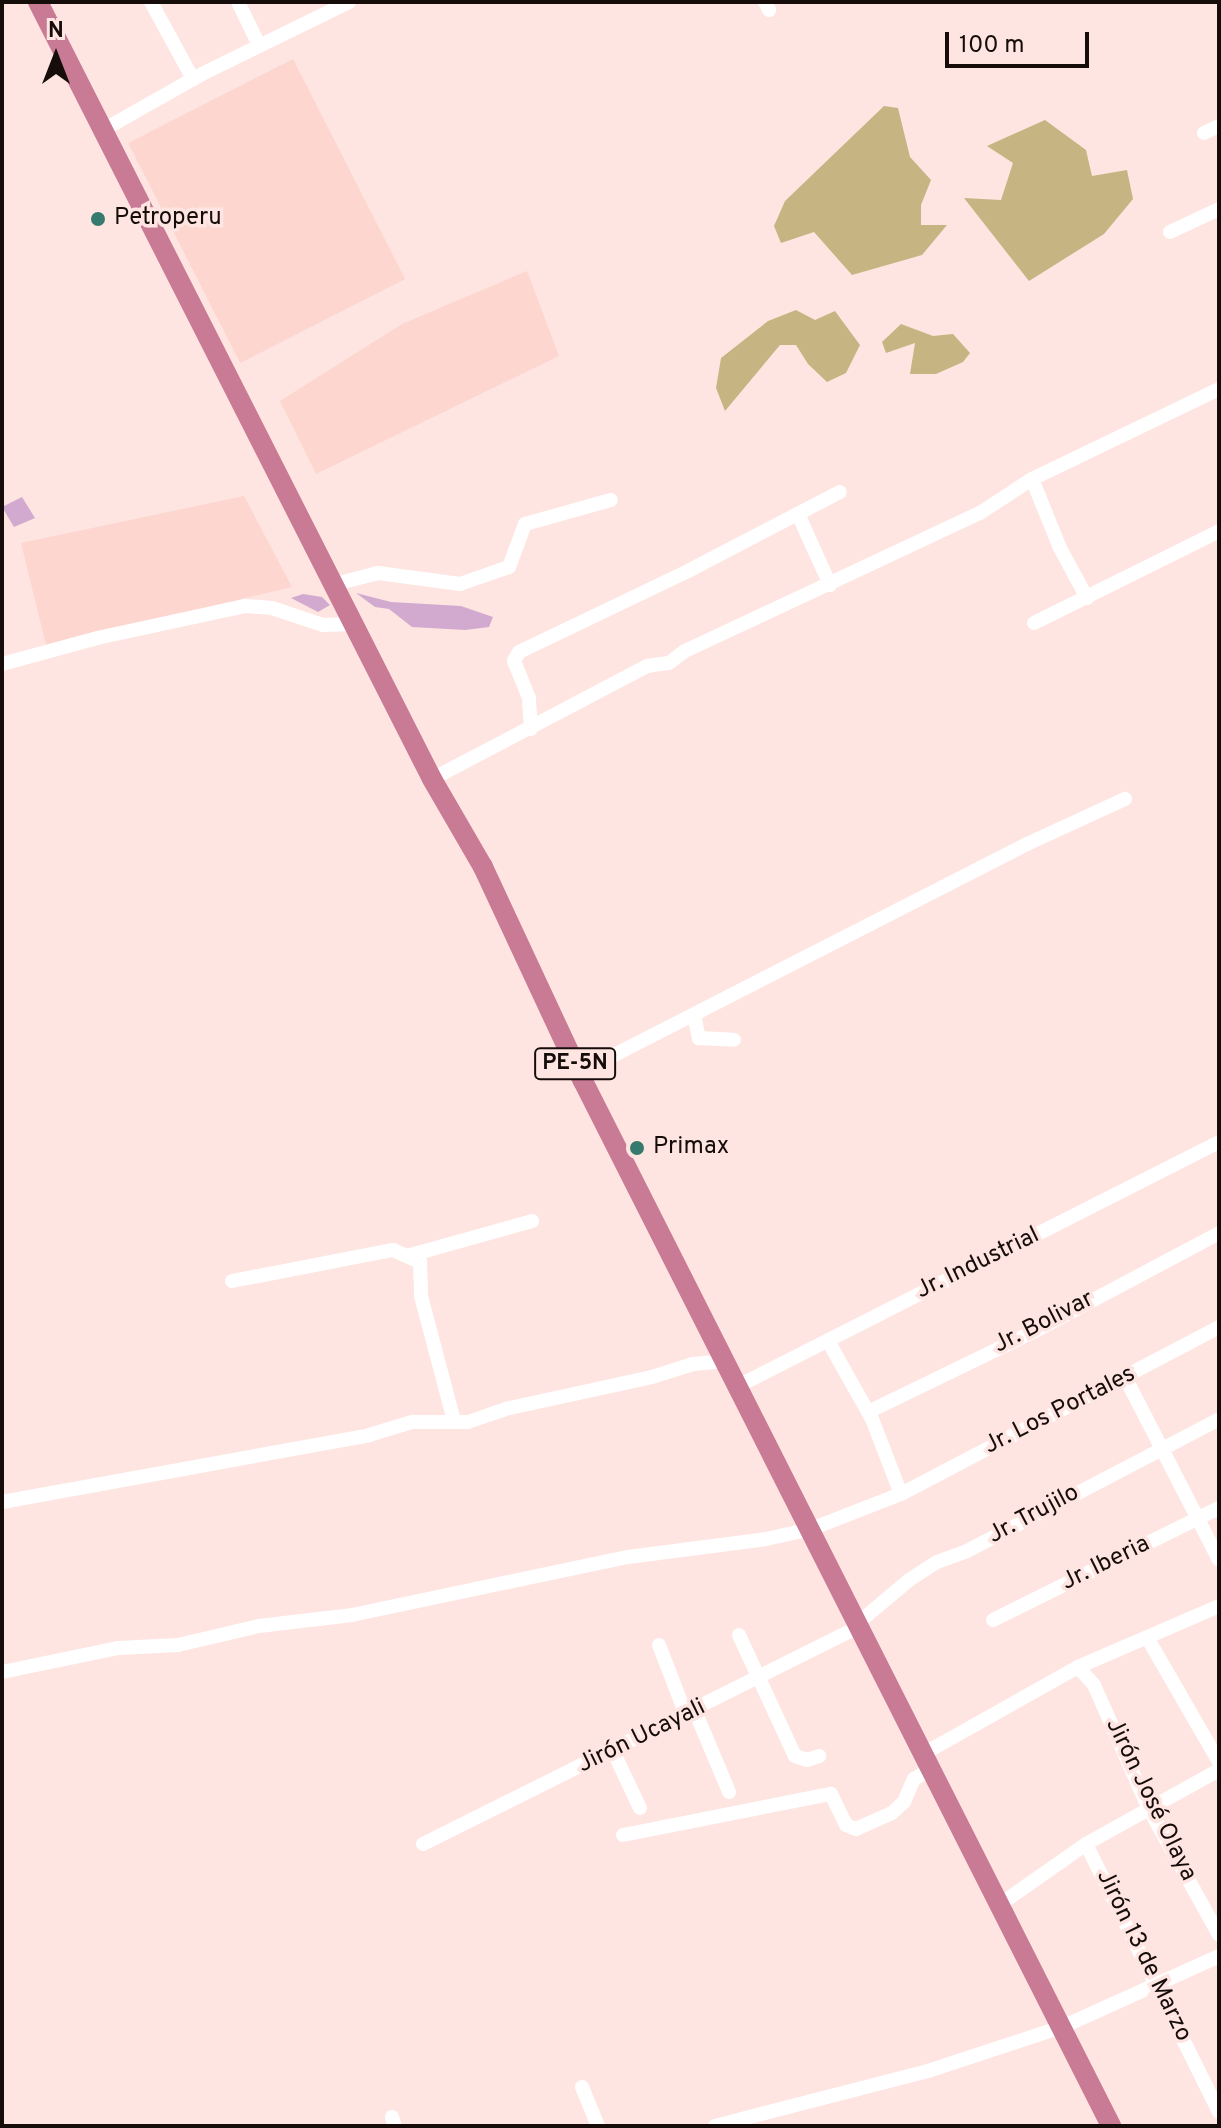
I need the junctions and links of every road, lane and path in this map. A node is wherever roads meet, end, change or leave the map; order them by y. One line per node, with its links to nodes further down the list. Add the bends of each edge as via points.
1 (38, 2): 9 (highway, PE-5N)
2 (151, 2): 7 (street)
3 (238, 2): 6 (street)
4 (349, 2): 5 (street)
5 (330, 6): 6 (street)
6 (259, 45): 7 (street)
7 (193, 79): 9 (street)
8 (1219, 126): 10 (street)
9 (103, 130): 19 (highway, PE-5N)
10 (1204, 133)
11 (1219, 209): 12 (street)
12 (1170, 232)
13 (1219, 389): 14 (street)
14 (1032, 479): 20 (street, via 980,513); 21 (street)
15 (840, 492): 17 (street)
16 (611, 500): 19 (street, via 525,524 509,567 460,584 378,573)
17 (798, 514): 20 (street); 25 (street, via 519,652 514,661 529,698)
18 (1219, 531): 21 (street)
19 (335, 584): 23 (highway, PE-5N)
20 (830, 585): 25 (street, via 669,663 647,666)
21 (1087, 598): 22 (street)
22 (1034, 623)
23 (354, 624): 24 (street, via 323,625 272,608 245,606); 26 (highway, PE-5N)
24 (2, 664)
25 (531, 729): 26 (street)
26 (432, 779): 30 (highway, PE-5N, via 489,880)
27 (1125, 799): 28 (street)
28 (694, 1015): 29 (street, via 698,1040); 30 (street)
29 (734, 1040)
30 (579, 1073): 38 (highway, PE-5N)
31 (1219, 1142): 37 (street, Jr. Industrial)
32 (532, 1221): 34 (street)
33 (1219, 1233): 41 (street, Jr. Bolivar)
34 (407, 1256): 35 (street, via 393,1250); 43 (street, via 420,1262 421,1296)
35 (232, 1281)
36 (1219, 1327): 39 (street, Jr. Los Portales)
37 (828, 1341): 40 (street, Jr. Industrial); 41 (street)
38 (725, 1361): 40 (highway, PE-5N); 43 (street, via 693,1364 468,1422)
39 (1126, 1379): 44 (street); 45 (street, Jr. Los Portales)
40 (738, 1386): 49 (highway, PE-5N)
41 (868, 1412): 45 (street)
42 (1219, 1419): 44 (street, Jr. Trujilo)
43 (454, 1421): 46 (street, via 412,1422 369,1435)
44 (1163, 1448): 48 (street); 53 (street, Jr. Trujilo, via 937,1562)
45 (901, 1494): 49 (street, Jr. Los Portales)
46 (2, 1502)
47 (1219, 1508): 48 (street, Jr. Iberia)
48 (1199, 1519): 50 (street); 52 (street, Jr. Iberia)
49 (811, 1529): 53 (highway, PE-5N); 58 (street, Jr. Los Portales, via 628,1557 352,1615 259,1626 178,1645 118,1648)
50 (1219, 1560)
51 (1219, 1606): 55 (street)
52 (993, 1620)
53 (858, 1625): 59 (street, Jirón Ucayali); 63 (highway, PE-5N)
54 (739, 1635): 59 (street)
55 (1148, 1639): 57 (street); 64 (street)
56 (659, 1645): 60 (street)
57 (1078, 1667): 63 (street); 68 (street, Jirón José Olaya, via 1094,1685)
58 (2, 1672)
59 (759, 1679): 60 (street, Jirón Ucayali); 62 (street, via 795,1756)
60 (690, 1713): 61 (street, Jirón Ucayali); 66 (street)
61 (613, 1751): 67 (street); 70 (street, Jirón Ucayali)
62 (819, 1756)
63 (927, 1762): 69 (street, via 904,1802 856,1829 846,1825 831,1794); 72 (highway, PE-5N)
64 (1219, 1762)
65 (1219, 1770): 68 (street)
66 (729, 1792)
67 (640, 1808)
68 (1149, 1809): 71 (street); 73 (street, Jirón José Olaya)
69 (623, 1835)
70 (423, 1844)
71 (1086, 1844): 72 (street); 75 (street, Jirón 13 de Marzo)
72 (999, 1905): 76 (highway, PE-5N)
73 (1219, 1935)
74 (1219, 1956): 75 (street)
75 (1159, 1986): 76 (street); 78 (street, Jirón 13 de Marzo)
76 (1062, 2027): 80 (street, via 928,2071); 81 (highway, PE-5N)
77 (582, 2087): 79 (street)
78 (1219, 2112)
79 (598, 2126)
80 (715, 2126)
81 (1111, 2126)

